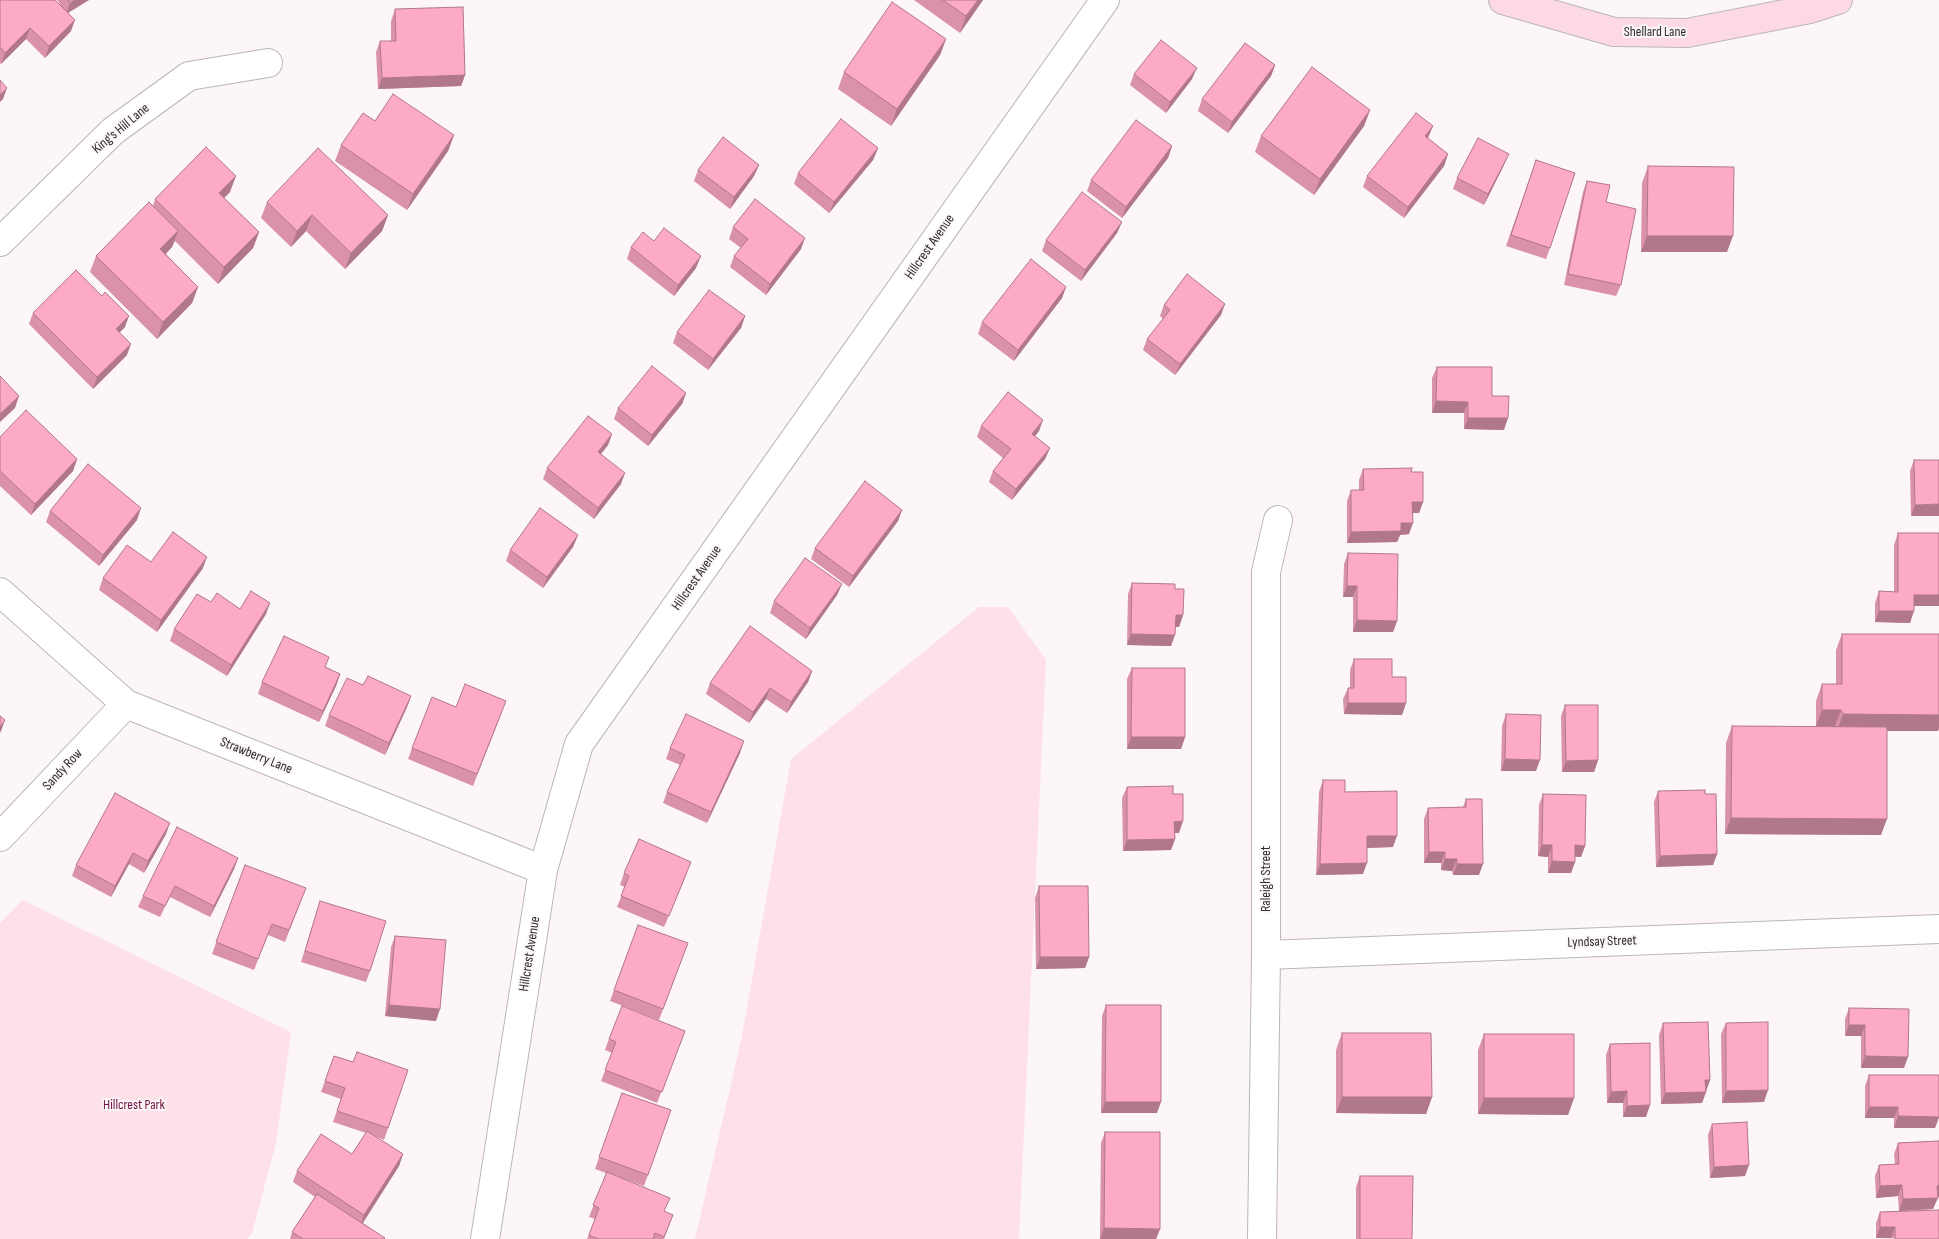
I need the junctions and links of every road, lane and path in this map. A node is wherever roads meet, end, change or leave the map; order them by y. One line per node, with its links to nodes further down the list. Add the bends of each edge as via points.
1 (1106, 0): 10 (street, Hillcrest Avenue, via 579,744)
2 (1503, 0): 3 (main road, Shellard Lane, via 1614,32 1687,33 1810,9)
3 (1838, 0)
4 (268, 63): 5 (street, King's Hill Lane, via 189,76 113,131)
5 (0, 242)
6 (1278, 520): 12 (street, Raleigh Street, via 1266,572)
7 (0, 592): 8 (street, Strawberry Lane)
8 (126, 704): 9 (street, Sandy Row); 10 (street, Strawberry Lane)
9 (0, 837)
10 (543, 870): 13 (street, Hillcrest Avenue)
11 (1939, 929): 12 (street, Lyndsay Street)
12 (1266, 955): 14 (street, Raleigh Street)
13 (485, 1239)
14 (1262, 1239)

